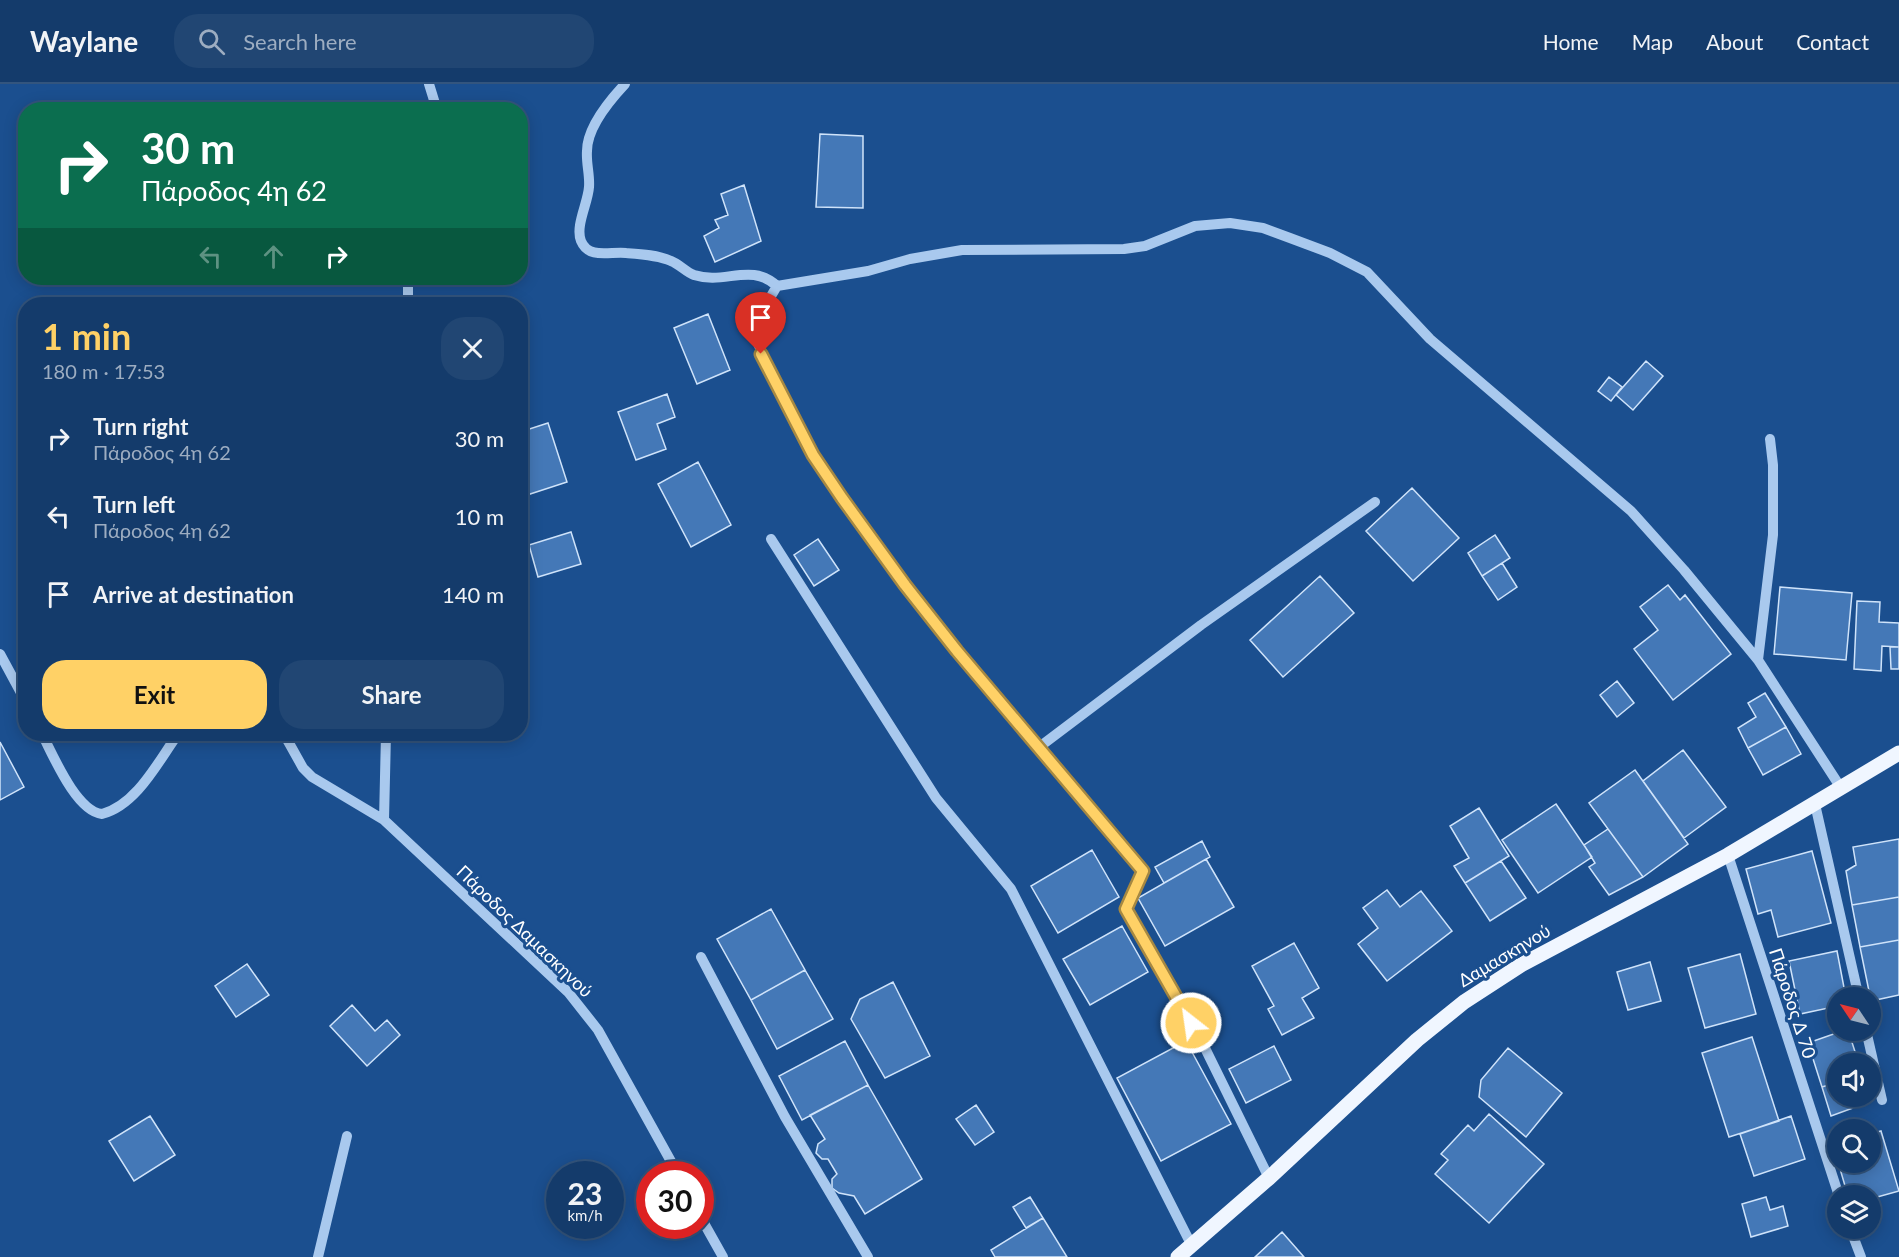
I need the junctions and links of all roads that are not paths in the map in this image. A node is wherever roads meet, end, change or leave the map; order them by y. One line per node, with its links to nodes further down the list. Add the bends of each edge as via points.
1 (429, 84): 3 (street)
2 (625, 84): 4 (street, via 599,118 586,148 589,184 579,233 582,243 607,255 624,252 670,260 694,275 721,279 748,273 766,276)
3 (435, 102)
4 (777, 286): 9 (street, via 962,250 1081,251 1145,246 1215,222 1263,228 1330,253 1379,282 1430,339 1631,511); 15 (street, via 760,314 756,331 759,349 813,455 943,635)
5 (1770, 439): 9 (street, via 1773,535)
6 (1375, 502): 15 (street, via 1165,651)
7 (771, 539): 31 (street, via 936,798 1011,889)
8 (0, 654): 10 (street)
9 (1758, 660): 17 (street)
10 (18, 687)
11 (46, 741): 12 (street, via 81,801 102,814 119,805 143,781)
12 (173, 741)
13 (288, 741): 19 (street, Πάροδος Δαμασκηνού, via 312,777)
14 (386, 741): 19 (street)
15 (1038, 748): 27 (street, via 1143,871 1126,909 1202,1042)
16 (1899, 753): 17 (main road, Δαμασκηνού)
17 (1841, 788): 18 (main road, Δαμασκηνού)
18 (1815, 804): 20 (main road, Δαμασκηνού); 22 (street)
19 (384, 820): 26 (street, Πάροδος Δαμασκηνού, via 579,1005 598,1030)
20 (1728, 855): 27 (main road, Δαμασκηνού, via 1531,959 1464,1002 1394,1060); 28 (street, Πάροδος Δ 70)
21 (700, 957): 34 (street, via 785,1117)
22 (1856, 987)
23 (1869, 1041): 24 (street)
24 (1882, 1100)
25 (347, 1136): 32 (street)
26 (671, 1161)
27 (1269, 1178): 31 (main road, Δαμασκηνού)
28 (1835, 1185)
29 (713, 1239): 33 (street)
30 (1854, 1239): 36 (street)
31 (1191, 1246): 35 (main road, Δαμασκηνού)
32 (318, 1257)
33 (723, 1257)
34 (868, 1257)
35 (1178, 1257)
36 (1861, 1257)

